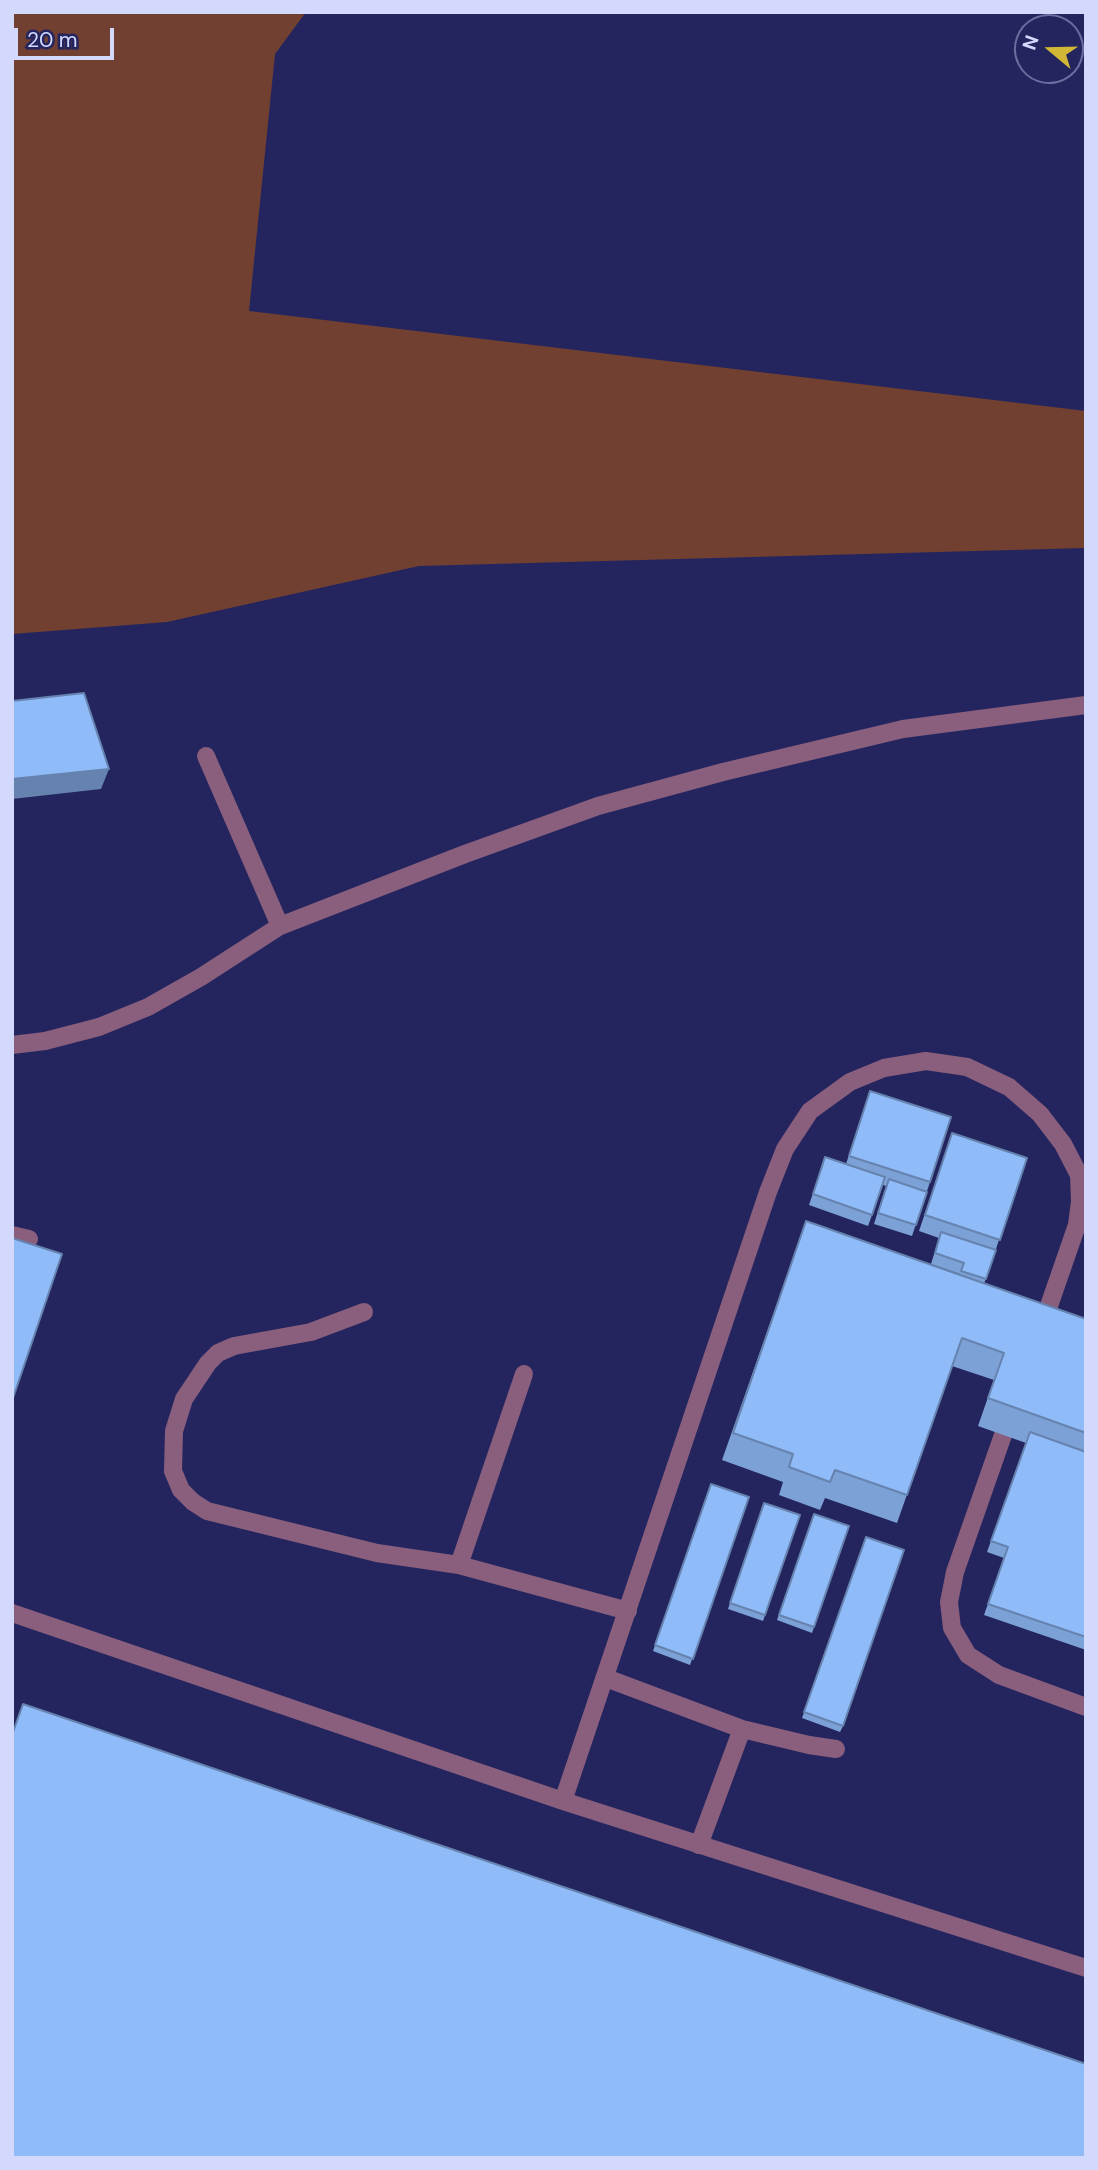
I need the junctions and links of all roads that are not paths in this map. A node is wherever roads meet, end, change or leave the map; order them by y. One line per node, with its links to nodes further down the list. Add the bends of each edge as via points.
1 (1086, 705): 3 (street, via 904,729 598,806)
2 (206, 756): 3 (street)
3 (280, 926): 4 (street, via 148,1007 99,1027)
4 (12, 1045)
5 (1082, 1176): 7 (street, via 1077,1225); 11 (street, via 1040,1114 1009,1087 967,1067 926,1061 884,1068 850,1082 810,1111 785,1149 768,1192)
6 (363, 1312): 10 (street, via 311,1332 218,1353 184,1399 174,1431 173,1471 181,1490 207,1511 377,1553)
7 (1034, 1350)
8 (524, 1374): 10 (street)
9 (1016, 1401): 14 (street, via 955,1572 949,1602 952,1628 968,1654 999,1675)
10 (459, 1565): 11 (street)
11 (628, 1611): 13 (street)
12 (12, 1613): 17 (street)
13 (606, 1678): 15 (street); 17 (street)
14 (1086, 1707)
15 (742, 1728): 16 (street); 18 (street)
16 (836, 1749)
17 (563, 1801): 18 (street)
18 (699, 1845): 19 (street)
19 (1086, 1968)

